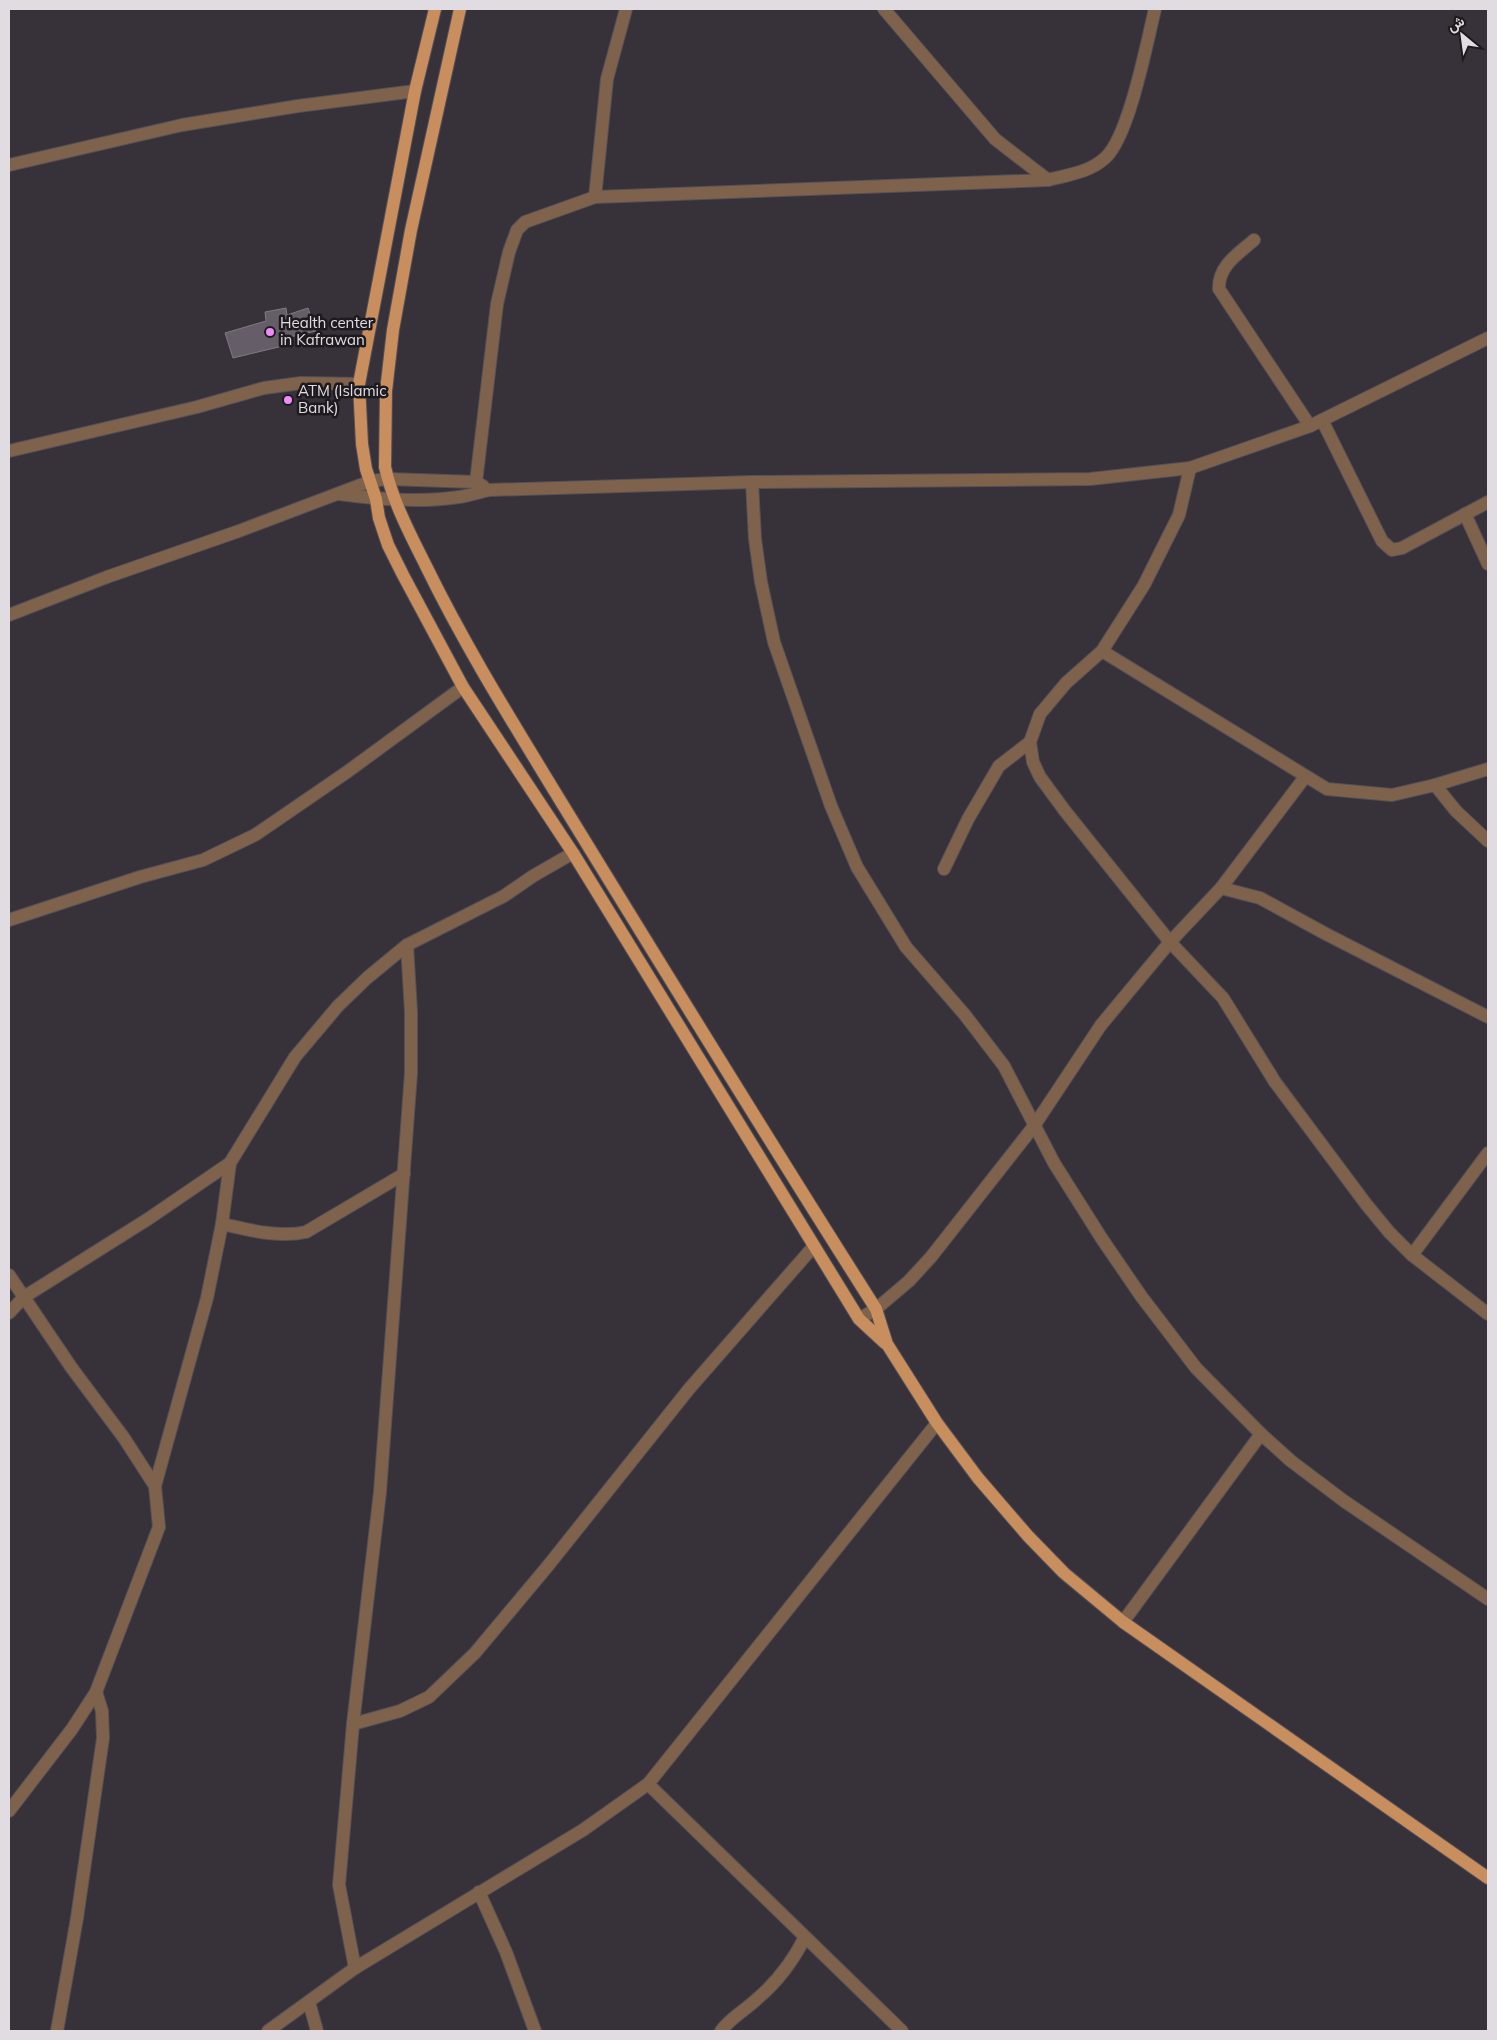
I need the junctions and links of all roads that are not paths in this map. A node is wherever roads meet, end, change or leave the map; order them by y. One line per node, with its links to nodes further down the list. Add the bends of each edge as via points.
1 (435, 9): 6 (main road)
2 (460, 9): 17 (main road, via 411,230 393,330 386,391 385,467)
3 (626, 9): 9 (street, via 608,79)
4 (884, 9): 8 (street, via 995,138)
5 (1155, 9): 8 (street, via 1117,144 1105,158 1083,171)
6 (415, 91): 7 (street, via 182,125); 12 (main road)
7 (9, 164)
8 (1048, 180): 9 (street)
9 (594, 197): 19 (street, via 525,222 517,230 497,304)
10 (1254, 240): 14 (street, via 1226,265 1218,278 1219,289)
11 (1488, 338): 13 (street)
12 (359, 384): 15 (street, via 301,383 264,388); 18 (main road, via 362,444)
13 (1322, 420): 14 (street); 26 (street, via 1382,540 1392,550 1402,548)
14 (1310, 426): 16 (street)
15 (9, 451)
16 (1190, 468): 20 (street, via 1090,480); 29 (street, via 1179,515 1144,584)
17 (388, 479): 18 (street); 19 (street); 23 (main road)
18 (371, 481): 22 (street); 24 (main road)
19 (476, 482): 21 (street)
20 (752, 482): 21 (street); 43 (street, via 761,582 774,642 830,806 858,867 906,947 1004,1066)
21 (489, 490): 23 (street, via 460,497)
22 (339, 494): 24 (street); 28 (street)
23 (395, 498): 24 (street); 52 (main road, via 446,606 489,683)
24 (376, 499): 30 (main road, via 388,545)
25 (1488, 502): 26 (street)
26 (1465, 514): 27 (street)
27 (1488, 564)
28 (9, 615)
29 (1102, 651): 31 (street, via 1066,684 1040,714); 33 (street)
30 (463, 686): 36 (main road); 39 (street, via 255,836 203,860)
31 (1030, 742): 37 (street, via 999,766); 40 (street, via 1033,762 1040,777)
32 (1488, 769): 34 (street)
33 (1306, 777): 34 (street, via 1327,789 1392,794); 38 (street)
34 (1435, 785): 35 (street, via 1456,811)
35 (1488, 841)
36 (573, 853): 41 (street, via 504,896); 48 (main road)
37 (944, 869)
38 (1221, 888): 40 (street); 42 (street, via 1260,898)
39 (9, 920)
40 (1170, 942): 43 (street, via 1101,1025); 49 (street, via 1223,998 1276,1082 1366,1204)
41 (407, 945): 45 (street, via 338,1006 295,1057); 46 (street, via 411,1073)
42 (1488, 1017)
43 (1034, 1126): 52 (street, via 931,1257); 58 (street, via 1054,1163 1140,1296 1196,1368)
44 (1488, 1153): 49 (street)
45 (230, 1163): 47 (street); 51 (street)
46 (404, 1174): 47 (street, via 306,1232 260,1232); 63 (street, via 380,1492)
47 (222, 1224): 59 (street, via 207,1298)
48 (814, 1246): 55 (main road); 63 (street, via 689,1389 475,1653 428,1697 400,1712)
49 (1412, 1255): 54 (street)
50 (9, 1274): 51 (street)
51 (24, 1297): 53 (street); 59 (street)
52 (876, 1309): 55 (street); 56 (main road)
53 (9, 1313)
54 (1488, 1314)
55 (859, 1319): 56 (main road)
56 (887, 1344): 57 (main road)
57 (937, 1423): 61 (main road, via 978,1478 1028,1536 1064,1573); 64 (street)
58 (1261, 1434): 60 (street, via 1344,1501); 61 (street)
59 (155, 1486): 62 (street, via 158,1527)
60 (1486, 1592)
61 (1123, 1622): 66 (main road)
62 (96, 1692): 65 (street); 71 (street, via 103,1718 103,1738)
63 (352, 1724): 69 (street, via 339,1885)
64 (648, 1784): 67 (street, via 583,1830); 68 (street)
65 (9, 1811)
66 (1488, 1878)
67 (479, 1892): 69 (street); 74 (street, via 506,1952)
68 (805, 1937): 75 (street, via 782,1974); 76 (street)
69 (355, 1968): 70 (street)
70 (308, 2002): 72 (street); 73 (street)
71 (58, 2031)
72 (268, 2031)
73 (317, 2031)
74 (535, 2031)
75 (721, 2031)
76 (902, 2031)

